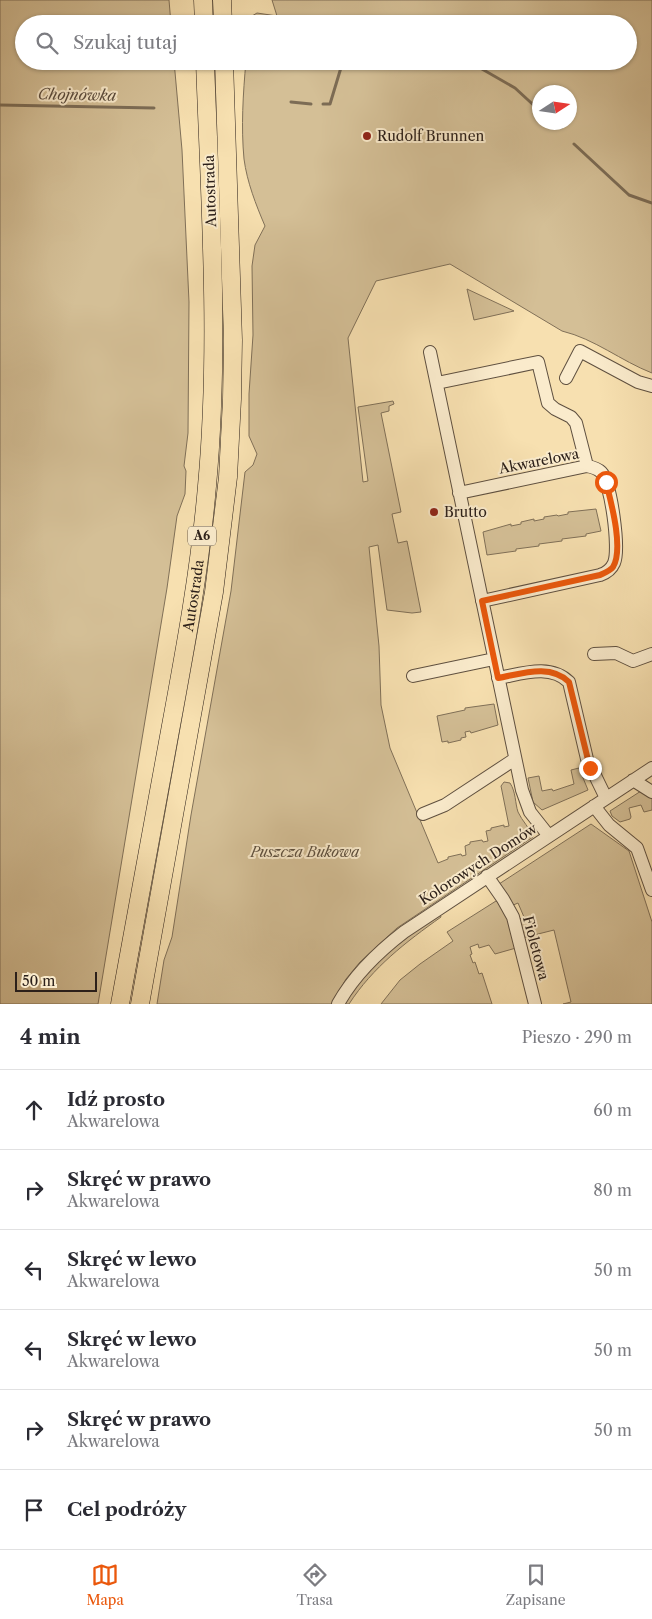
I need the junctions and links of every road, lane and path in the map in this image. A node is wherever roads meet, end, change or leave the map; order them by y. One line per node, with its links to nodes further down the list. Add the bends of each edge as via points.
1 (203, 0): 3 (highway)
2 (222, 0): 4 (highway)
3 (204, 15)
4 (223, 15)
5 (205, 70): 29 (highway, Autostrada / A6, via 214,342 208,478 190,621)
6 (224, 70): 30 (highway, Autostrada / A6, via 233,340 228,477 209,621)
7 (430, 352): 9 (street)
8 (566, 378): 10 (street, via 580,351 638,382)
9 (437, 383): 11 (street, via 538,362 548,402 576,423); 12 (street)
10 (652, 386)
11 (587, 466): 12 (street, Akwarelowa); 13 (street, Akwarelowa, via 601,472 608,490 617,553 610,570 600,575)
12 (458, 493): 13 (street)
13 (482, 601): 16 (street)
14 (594, 654): 15 (street, via 616,653 632,664)
15 (652, 654)
16 (494, 659): 17 (street); 18 (street)
17 (413, 676)
18 (498, 678): 19 (street); 23 (street, via 541,671 560,674 569,682 586,759)
19 (516, 759): 25 (street, via 445,805); 26 (street, via 530,812)
20 (652, 768): 21 (street, Kolorowych Domów)
21 (634, 780): 22 (street); 23 (street, Kolorowych Domów)
22 (652, 792)
23 (606, 798): 24 (street, Kolorowych Domów)
24 (594, 806): 26 (street, Kolorowych Domów); 28 (street, via 637,848)
25 (423, 814)
26 (549, 836): 27 (street, Kolorowych Domów)
27 (487, 876): 31 (street, Kolorowych Domów, via 392,941 361,971); 32 (street, Fioletowa, via 513,917)
28 (652, 890)
29 (120, 1004)
30 (140, 1004)
31 (338, 1004)
32 (535, 1004)

